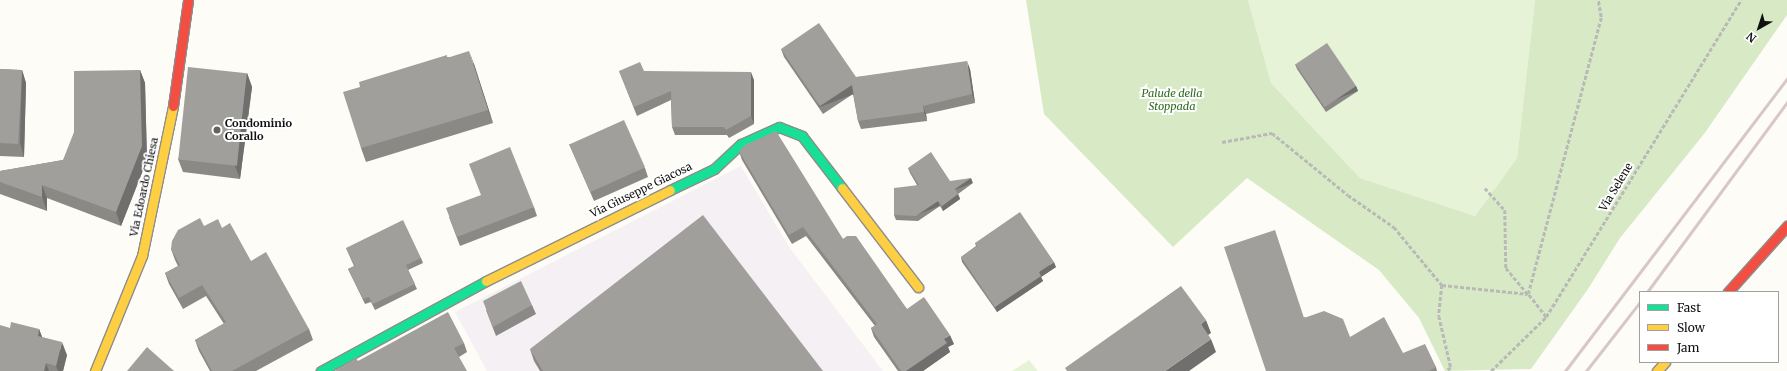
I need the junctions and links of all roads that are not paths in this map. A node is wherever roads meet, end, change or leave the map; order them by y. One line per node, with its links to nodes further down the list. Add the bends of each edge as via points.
1 (188, 0): 8 (main road, Via Edoardo Chiesa, via 164,154 142,256)
2 (1787, 226): 4 (main road)
3 (1782, 247): 4 (main road)
4 (1756, 260): 6 (main road)
5 (918, 287): 9 (main road, Via Giuseppe Giacosa, via 802,136 779,127 741,144 714,169 531,257)
6 (1729, 291)
7 (1664, 363): 10 (main road)
8 (95, 371)
9 (321, 371)
10 (1657, 371)

